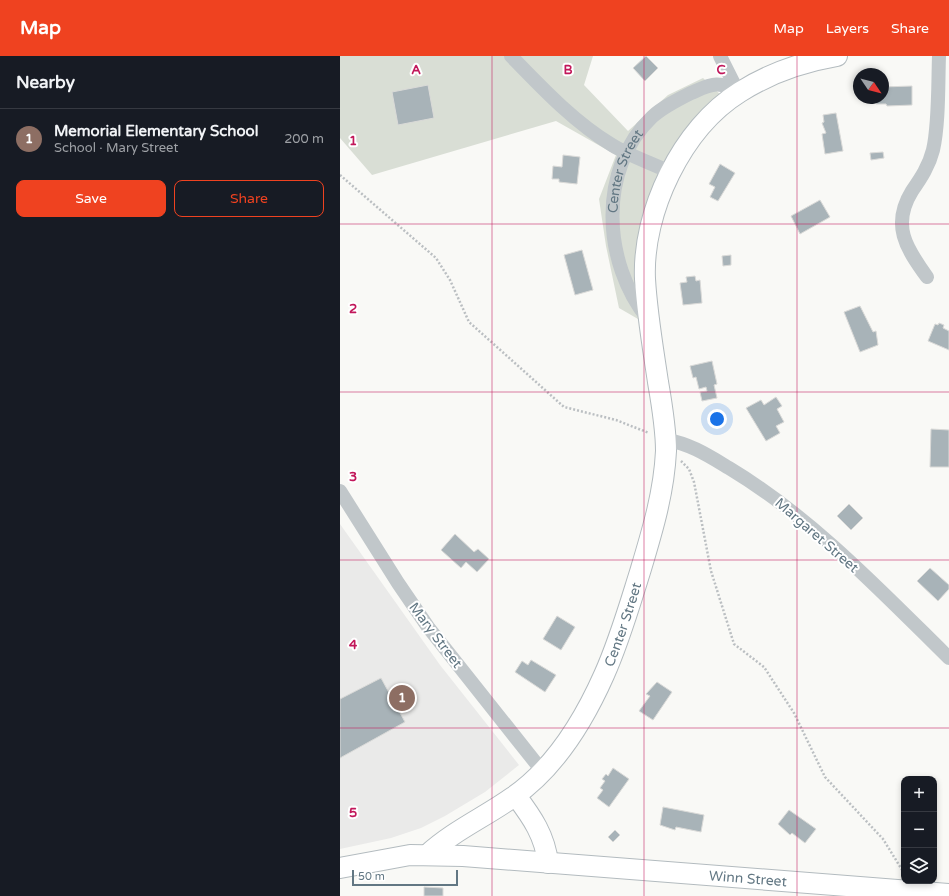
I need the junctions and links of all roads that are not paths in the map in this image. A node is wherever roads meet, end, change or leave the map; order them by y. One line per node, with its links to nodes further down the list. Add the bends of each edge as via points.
1 (511, 56): 6 (street, via 552,98 602,139)
2 (720, 56): 5 (street)
3 (837, 56): 5 (main road, Center Street, via 786,68)
4 (939, 56): 8 (street, via 934,148 928,167 907,200 902,222 908,249)
5 (738, 93): 6 (street, Center Street, via 729,86 717,84 676,101 647,122); 7 (main road, Center Street, via 700,129)
6 (627, 153): 7 (street); 9 (street, Center Street, via 620,170 615,195 613,234 624,279 632,297)
7 (670, 172): 9 (main road, Center Street, via 655,212 646,250 645,277)
8 (927, 277)
9 (649, 320): 10 (main road, Center Street)
10 (666, 446): 12 (street, Margaret Street, via 682,443 705,454 774,498 830,543); 13 (main road, Center Street, via 659,506 605,674 585,713 565,744)
11 (340, 491): 13 (street, Mary Street, via 428,627)
12 (949, 658)
13 (542, 772): 14 (main road, Center Street)
14 (516, 796): 15 (main road, Center Street, via 447,839); 16 (main road, via 540,830)
15 (427, 855): 16 (main road, Winn Street); 17 (main road, Winn Street, via 389,858)
16 (548, 863): 18 (main road, Winn Street)
17 (340, 868)
18 (949, 894)

